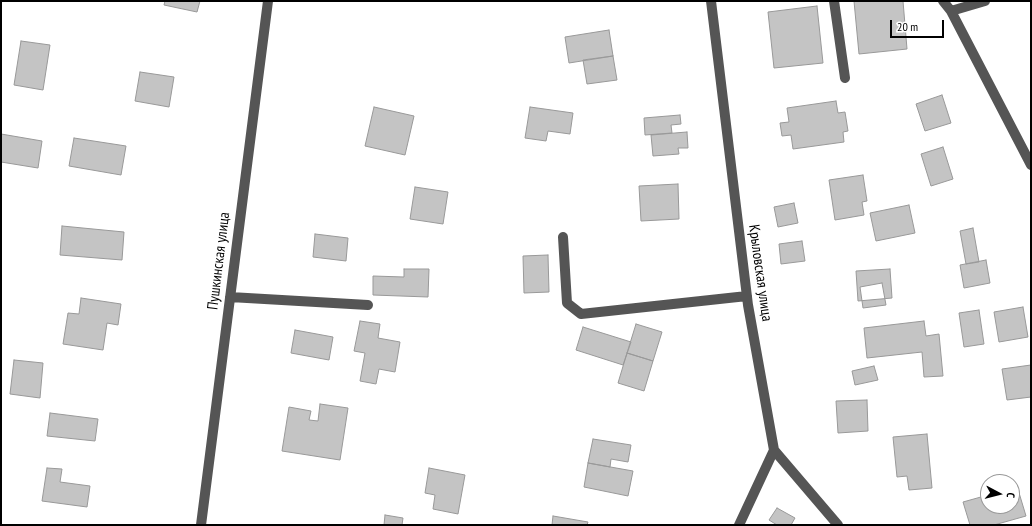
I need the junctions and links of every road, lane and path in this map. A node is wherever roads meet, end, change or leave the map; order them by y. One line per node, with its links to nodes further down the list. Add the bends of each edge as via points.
1 (268, 1): 11 (street, Пушкинская улица)
2 (711, 1): 10 (street, Крыловская улица)
3 (834, 1): 7 (street)
4 (943, 1): 6 (street)
5 (985, 1): 6 (street)
6 (951, 11): 8 (street)
7 (845, 78)
8 (1031, 165)
9 (563, 237): 10 (street, via 567,303 581,314)
10 (747, 296): 13 (street, Крыловская улица)
11 (230, 298): 12 (street); 14 (street, Пушкинская улица)
12 (368, 305)
13 (774, 450): 15 (street); 16 (street)
14 (201, 525)
15 (739, 525)
16 (838, 525)

